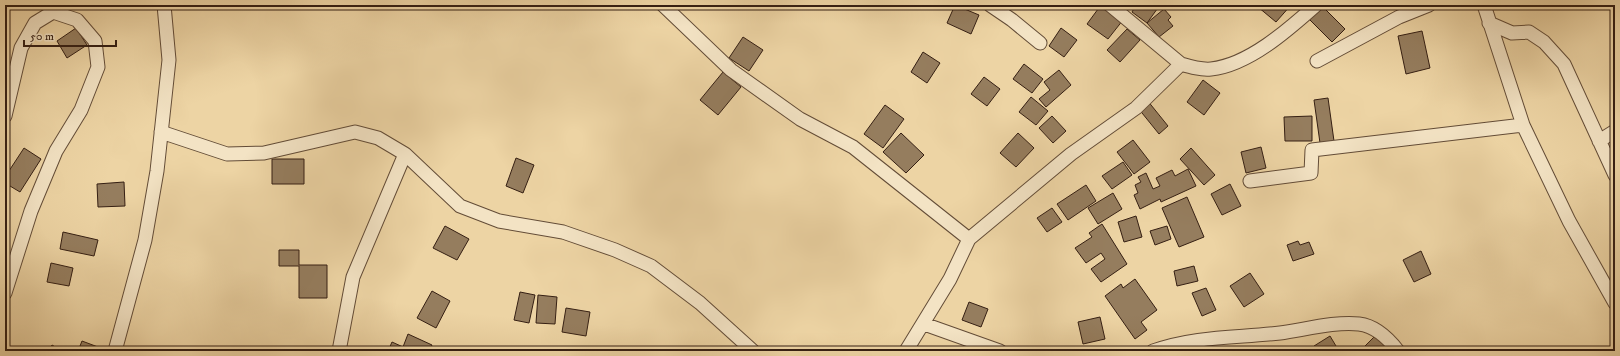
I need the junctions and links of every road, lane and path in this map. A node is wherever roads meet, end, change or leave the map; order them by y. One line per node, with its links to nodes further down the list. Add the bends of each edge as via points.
1 (164, 5): 15 (street, via 169,60)
2 (663, 5): 20 (street, via 731,70 800,119 852,147)
3 (990, 5): 9 (street)
4 (1110, 5): 11 (street)
5 (1316, 5): 11 (street, via 1276,39 1230,65 1211,69)
6 (1429, 5): 10 (street, via 1399,17)
7 (1484, 5): 8 (street)
8 (1489, 23): 13 (street); 16 (street, via 1512,33 1529,32 1544,42 1564,64)
9 (1040, 43)
10 (1317, 61)
11 (1181, 64): 20 (street, via 1136,108 1071,154)
12 (5, 116): 21 (street, via 21,48 35,23 53,12 77,20 95,41 98,67 81,110 56,151 31,211)
13 (1523, 124): 19 (street, via 1312,150 1311,173); 22 (street, via 1569,221)
14 (1615, 131): 16 (street)
15 (161, 132): 17 (street, via 227,154 264,153 356,132 378,138); 24 (street, via 145,240)
16 (1599, 141): 18 (street)
17 (405, 154): 25 (street, via 353,277); 26 (street, via 460,206 500,221 563,232 651,266 700,304)
18 (1615, 175)
19 (1250, 180)
20 (969, 239): 23 (street)
21 (5, 293)
22 (1615, 303)
23 (924, 324): 27 (street); 28 (street)
24 (115, 351)
25 (339, 351)
26 (753, 351)
27 (906, 351)
28 (1000, 351)
29 (1154, 351): 30 (street, via 1176,343 1359,324 1377,329)
30 (1398, 351)

